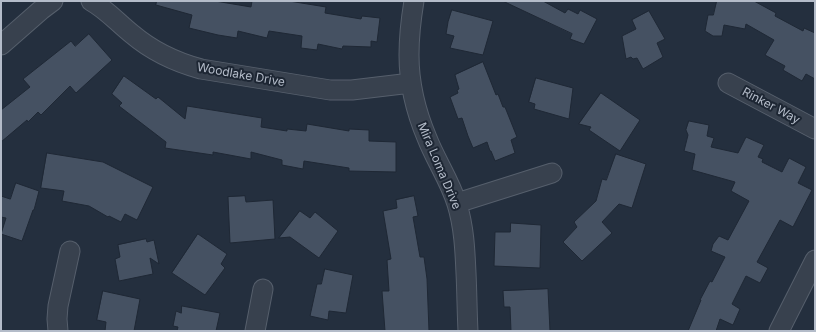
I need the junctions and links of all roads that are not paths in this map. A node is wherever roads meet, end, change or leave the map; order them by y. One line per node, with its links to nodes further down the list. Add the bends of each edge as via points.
1 (53, 1): 4 (street)
2 (91, 1): 5 (street, Woodlake Drive, via 147,46 168,58 201,69 330,90)
3 (414, 1): 5 (street, Mira Loma Drive, via 410,28)
4 (1, 45)
5 (411, 83): 9 (street, Mira Loma Drive, via 416,110 427,139)
6 (728, 83): 7 (street, Rinker Way)
7 (815, 129)
8 (552, 173): 9 (street)
9 (457, 203): 15 (street, Mira Loma Drive, via 465,241)
10 (70, 252): 13 (street, via 58,306)
11 (815, 260): 16 (street)
12 (263, 289): 14 (street)
13 (58, 331)
14 (255, 331)
15 (468, 331)
16 (779, 331)

